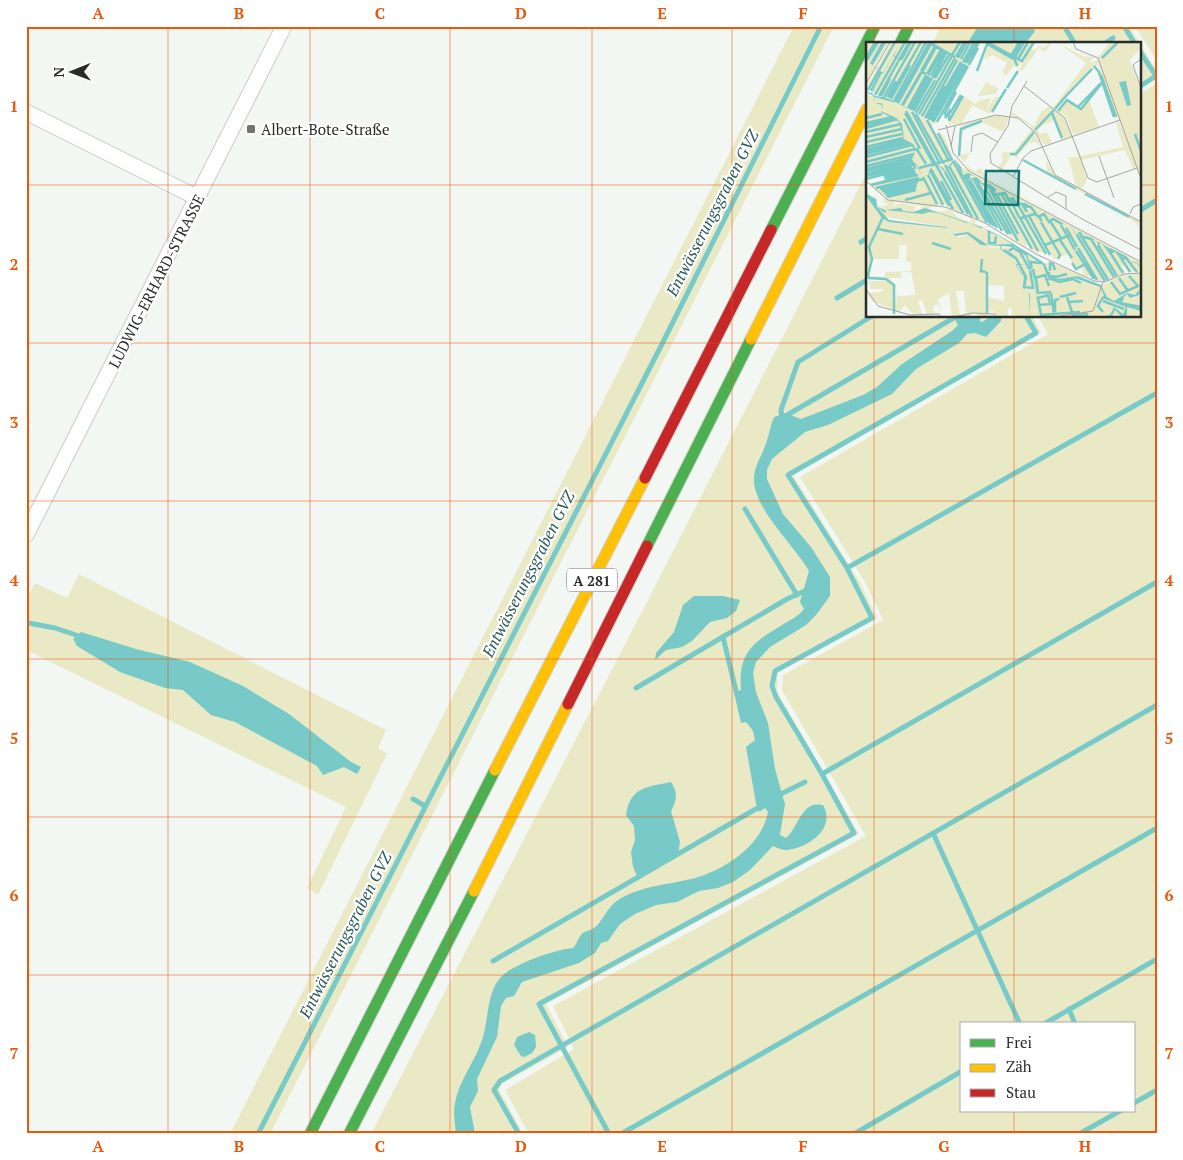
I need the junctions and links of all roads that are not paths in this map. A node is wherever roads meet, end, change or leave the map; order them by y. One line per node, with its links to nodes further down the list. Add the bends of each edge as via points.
1 (284, 26): 9 (street, LUDWIG-ERHARD-STRASSE)
2 (875, 26): 4 (highway, A 281)
3 (909, 26): 5 (highway)
4 (867, 42)
5 (901, 42)
6 (866, 44): 11 (highway, A 281)
7 (866, 111): 12 (highway, A 281)
8 (26, 112): 9 (street)
9 (198, 198): 10 (street, LUDWIG-ERHARD-STRASSE)
10 (26, 535)
11 (310, 1134)
12 (349, 1134)

